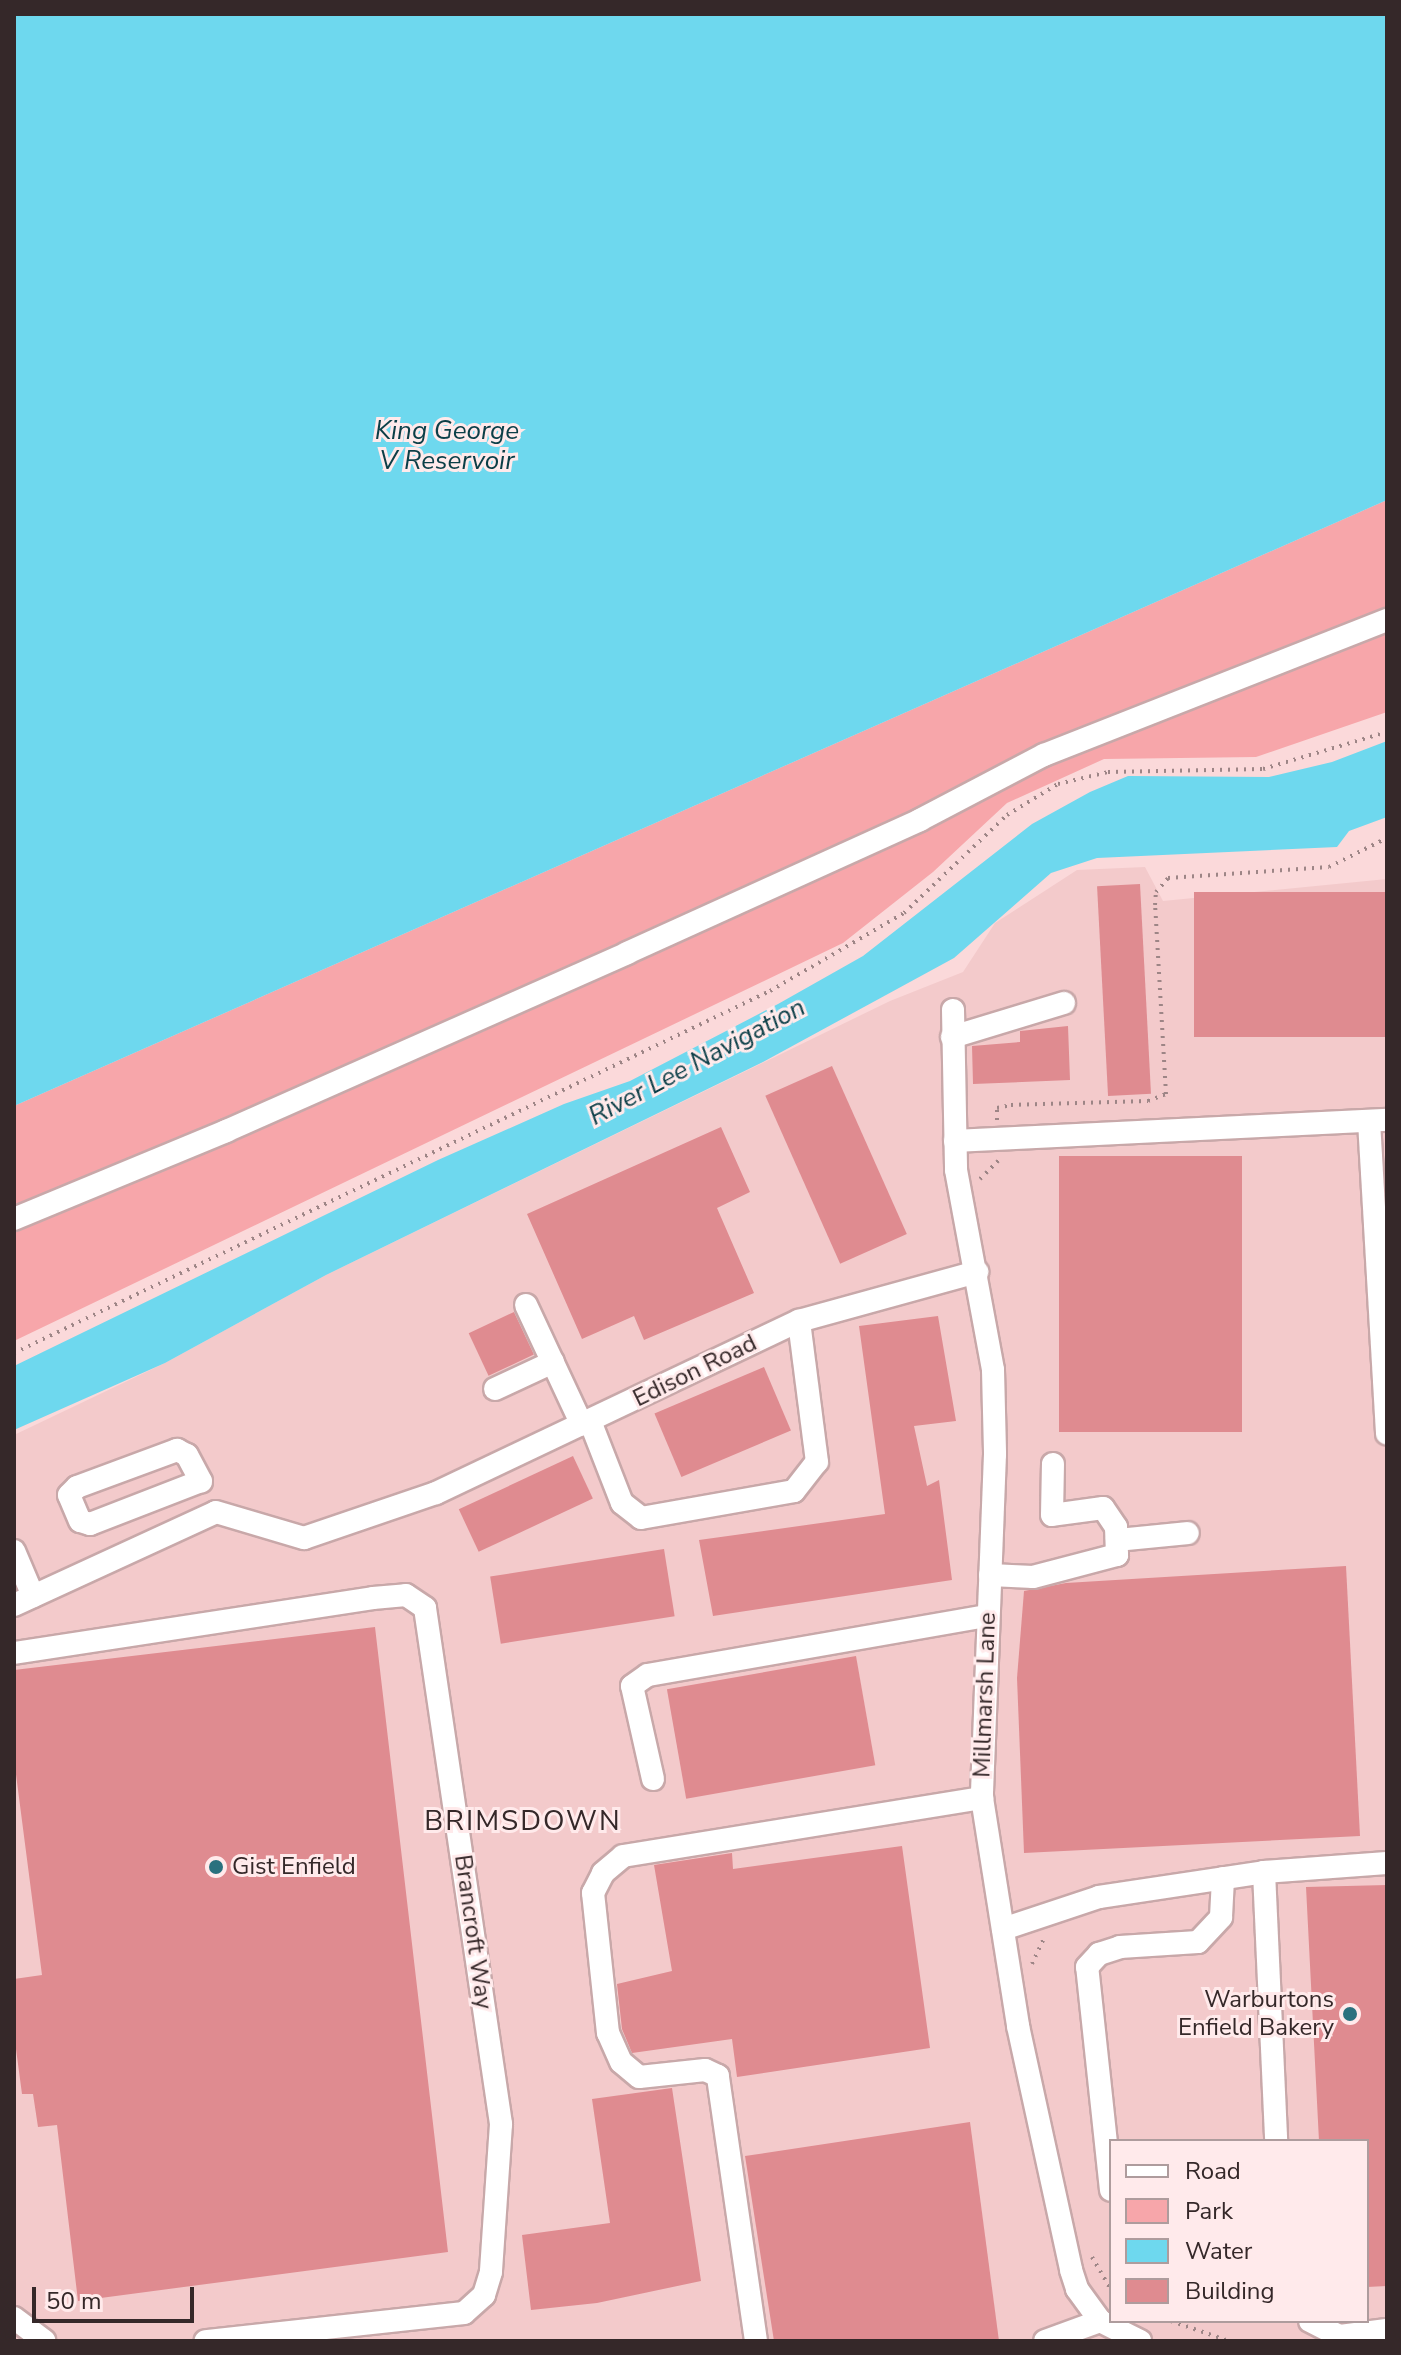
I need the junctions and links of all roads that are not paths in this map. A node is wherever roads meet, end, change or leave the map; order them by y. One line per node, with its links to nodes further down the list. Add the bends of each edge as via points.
1 (1387, 620): 7 (street, via 1044,755 920,820 613,959)
2 (1064, 1003): 4 (street)
3 (953, 1010): 4 (street, Millmarsh Lane)
4 (952, 1037): 6 (street, Millmarsh Lane)
5 (1378, 1121): 6 (street); 14 (street)
6 (955, 1141): 8 (street, Millmarsh Lane, via 962,1208)
7 (14, 1219)
8 (977, 1272): 10 (street, Edison Road); 21 (street, Millmarsh Lane, via 993,1370)
9 (526, 1305): 11 (street)
10 (799, 1321): 13 (street, Edison Road); 13 (street, via 817,1462 794,1491 641,1518 622,1503)
11 (553, 1362): 12 (street); 13 (street)
12 (495, 1389)
13 (586, 1423): 17 (street, Edison Road, via 436,1493 304,1538)
14 (1387, 1433)
15 (1053, 1464): 19 (street, via 1052,1515 1103,1508 1116,1527)
16 (201, 1481): 16 (street, via 90,1524 80,1521 69,1495 77,1487 177,1450 187,1455); 17 (street)
17 (216, 1512): 22 (street)
18 (1188, 1533): 19 (street)
19 (1117, 1540): 21 (street, via 1117,1555 1033,1577)
20 (14, 1551): 22 (street)
21 (990, 1575): 23 (street, Millmarsh Lane)
22 (24, 1601)
23 (987, 1616): 25 (street, via 648,1675 632,1686); 26 (street, Millmarsh Lane)
24 (14, 1653): 38 (street, Brancroft Way, via 384,1597 406,1595 425,1608 501,2124 491,2272 484,2295 464,2313)
25 (653, 1779)
26 (982, 1798): 30 (street, Millmarsh Lane); 39 (street, via 623,1856 603,1873 593,1893 608,2033 621,2062 639,2077 705,2070 718,2076)
27 (1387, 1863): 28 (street)
28 (1264, 1872): 29 (street); 31 (street)
29 (1223, 1878): 30 (street, via 1099,1897); 32 (street, via 1221,1917 1198,1942 1120,1947 1099,1954 1087,1967)
30 (1003, 1929): 34 (street, Millmarsh Lane, via 1059,2228 1077,2289)
31 (1276, 2139)
32 (1109, 2171)
33 (14, 2318): 37 (street)
34 (1100, 2321): 40 (street); 41 (street, Millmarsh Lane)
35 (1314, 2323): 36 (street, via 1340,2336)
36 (1387, 2330)
37 (44, 2341)
38 (206, 2341)
39 (756, 2341)
40 (1045, 2341)
41 (1140, 2341)

